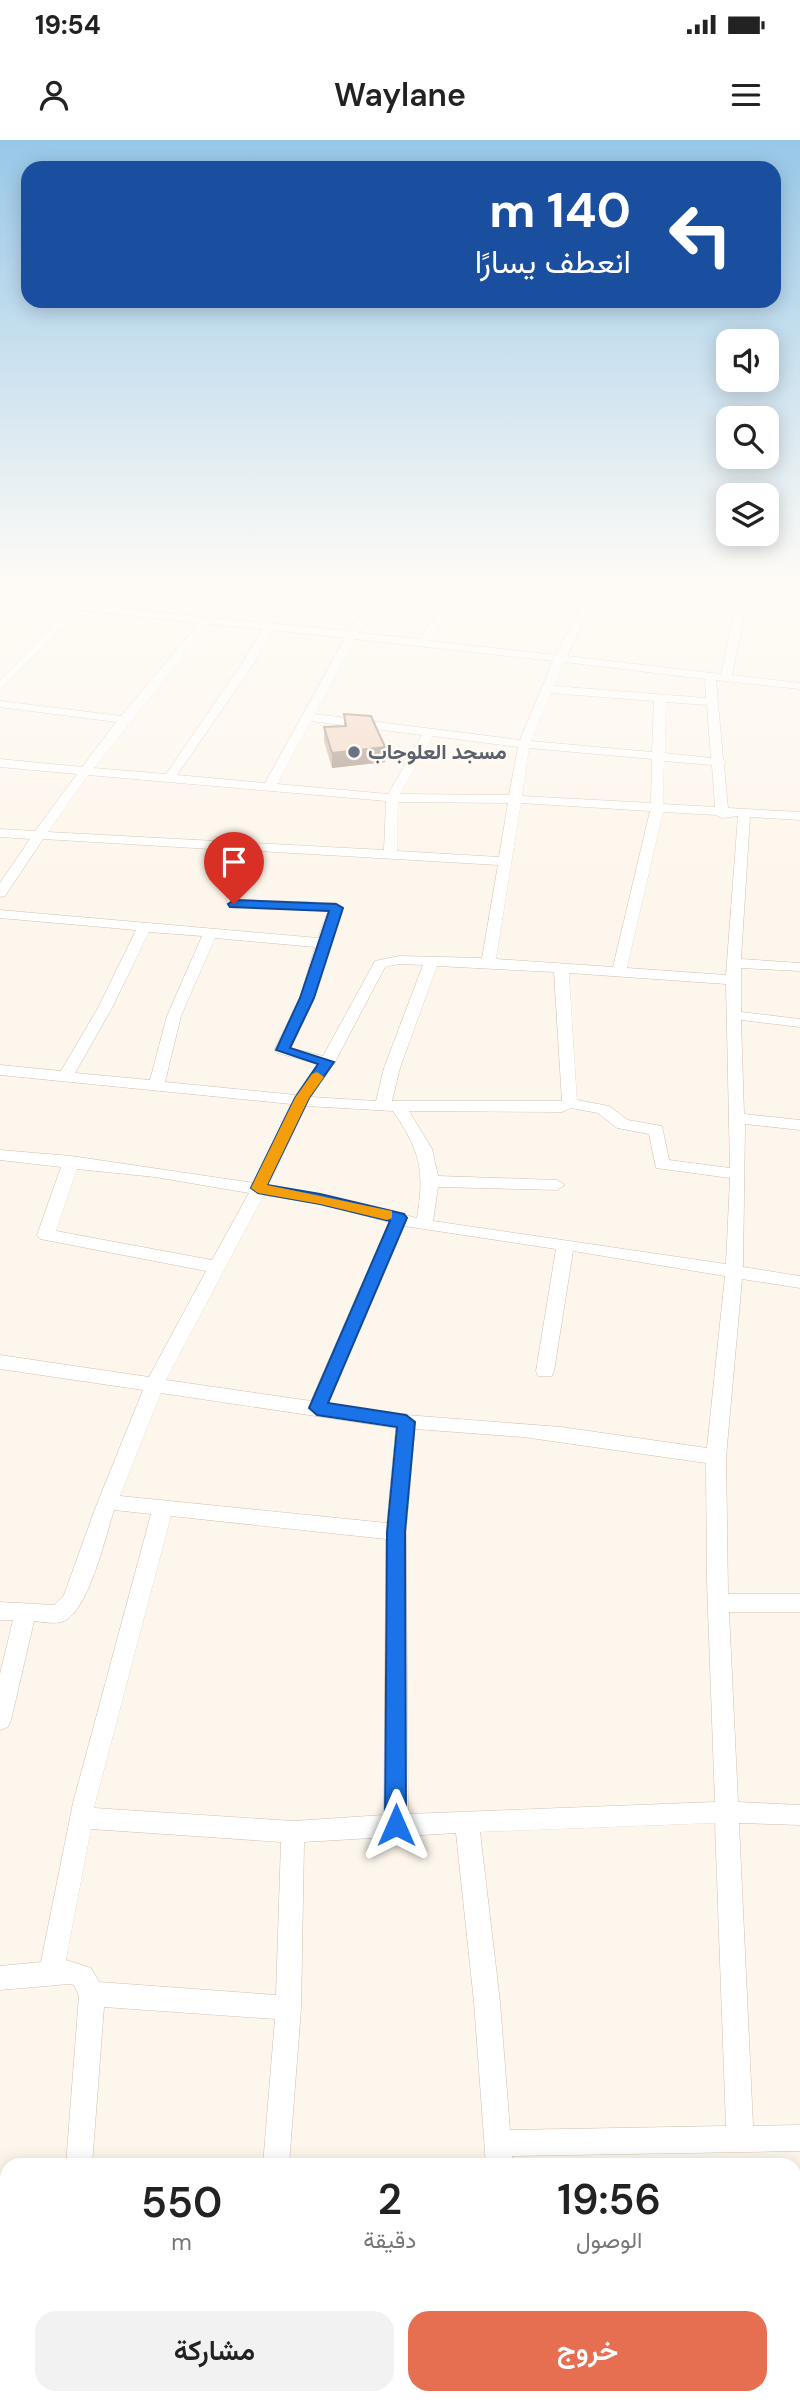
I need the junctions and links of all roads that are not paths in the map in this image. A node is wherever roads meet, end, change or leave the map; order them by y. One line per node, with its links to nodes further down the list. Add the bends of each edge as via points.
1 (154, 685): 11 (street)
2 (233, 685): 18 (street)
3 (325, 685): 10 (street)
4 (549, 685): 6 (street)
5 (711, 685): 8 (street)
6 (547, 689): 7 (street); 13 (street)
7 (660, 698): 8 (street); 14 (street)
8 (713, 702): 15 (street)
9 (0, 704): 11 (street)
10 (308, 717): 12 (street); 19 (street)
11 (126, 720): 17 (street)
12 (430, 731): 13 (street); 20 (street)
13 (524, 744): 14 (street); 21 (street)
14 (660, 756): 15 (street); 22 (street)
15 (720, 762): 23 (street)
16 (0, 763): 17 (street)
17 (86, 770): 18 (street); 27 (street)
18 (170, 777): 19 (street)
19 (270, 786): 20 (street)
20 (392, 798): 21 (street); 29 (street)
21 (514, 799): 22 (street); 30 (street)
22 (657, 808): 23 (street); 41 (street)
23 (722, 814): 24 (street)
24 (744, 815): 25 (street); 40 (street)
25 (800, 816)
26 (0, 833): 27 (street)
27 (39, 834): 28 (street); 31 (street)
28 (253, 846): 29 (street); 35 (street, via 234,904 336,906)
29 (390, 854): 30 (street)
30 (504, 861): 37 (street)
31 (0, 894)
32 (0, 914): 33 (street)
33 (145, 926): 34 (street); 46 (street, via 106,1008)
34 (211, 931): 35 (street); 47 (street, via 174,1016)
35 (323, 943): 44 (street, via 307,998 282,1050)
36 (432, 961): 37 (street); 44 (street, via 380,964); 50 (street, via 392,1068)
37 (488, 963): 39 (street)
38 (800, 967): 40 (street)
39 (561, 968): 41 (street); 49 (street)
40 (734, 971): 41 (street); 42 (street)
41 (620, 972)
42 (733, 1015): 43 (street); 51 (street)
43 (800, 1023)
44 (327, 1062): 48 (street)
45 (0, 1070): 46 (street)
46 (65, 1077): 47 (street)
47 (156, 1086): 48 (street)
48 (302, 1098): 50 (street); 58 (street)
49 (569, 1102): 50 (street, via 562,1107); 55 (street, via 603,1109 623,1124 656,1130 662,1164)
50 (390, 1106): 56 (street, via 422,1140)
51 (735, 1118): 52 (street); 55 (street)
52 (800, 1125)
53 (0, 1155): 54 (street)
54 (71, 1161): 58 (street); 62 (street, via 46,1235)
55 (738, 1174): 63 (street)
56 (432, 1181): 57 (street); 60 (street)
57 (556, 1185)
58 (258, 1188): 59 (street); 62 (street)
59 (399, 1218): 60 (street); 68 (street)
60 (424, 1225): 61 (street)
61 (565, 1244): 63 (street); 66 (street)
62 (217, 1266): 67 (street)
63 (734, 1274): 64 (street); 70 (street)
64 (800, 1282)
65 (0, 1362): 67 (street)
66 (545, 1371)
67 (155, 1384): 68 (street); 71 (street)
68 (317, 1408): 69 (street)
69 (406, 1422): 70 (street, via 579,1436); 73 (street)
70 (716, 1457): 74 (street)
71 (108, 1502): 72 (street); 77 (street, via 68,1608 59,1614)
72 (163, 1508): 73 (street); 81 (street)
73 (396, 1532): 83 (street)
74 (718, 1603): 75 (street); 79 (street)
75 (800, 1603)
76 (0, 1611): 77 (street)
77 (25, 1613): 78 (street)
78 (0, 1720)
79 (727, 1812): 80 (street); 82 (street); 89 (street)
80 (800, 1815)
81 (82, 1818): 84 (street); 85 (street)
82 (467, 1823): 83 (street); 91 (street)
83 (396, 1825): 84 (street)
84 (293, 1832): 88 (street)
85 (51, 1974): 86 (street); 87 (street, via 82,1976)
86 (0, 1978)
87 (92, 1994): 88 (street); 92 (street)
88 (288, 2008): 93 (street)
89 (740, 2138): 90 (street); 91 (street)
90 (800, 2138)
91 (498, 2154)
92 (80, 2158)
93 (277, 2158)

